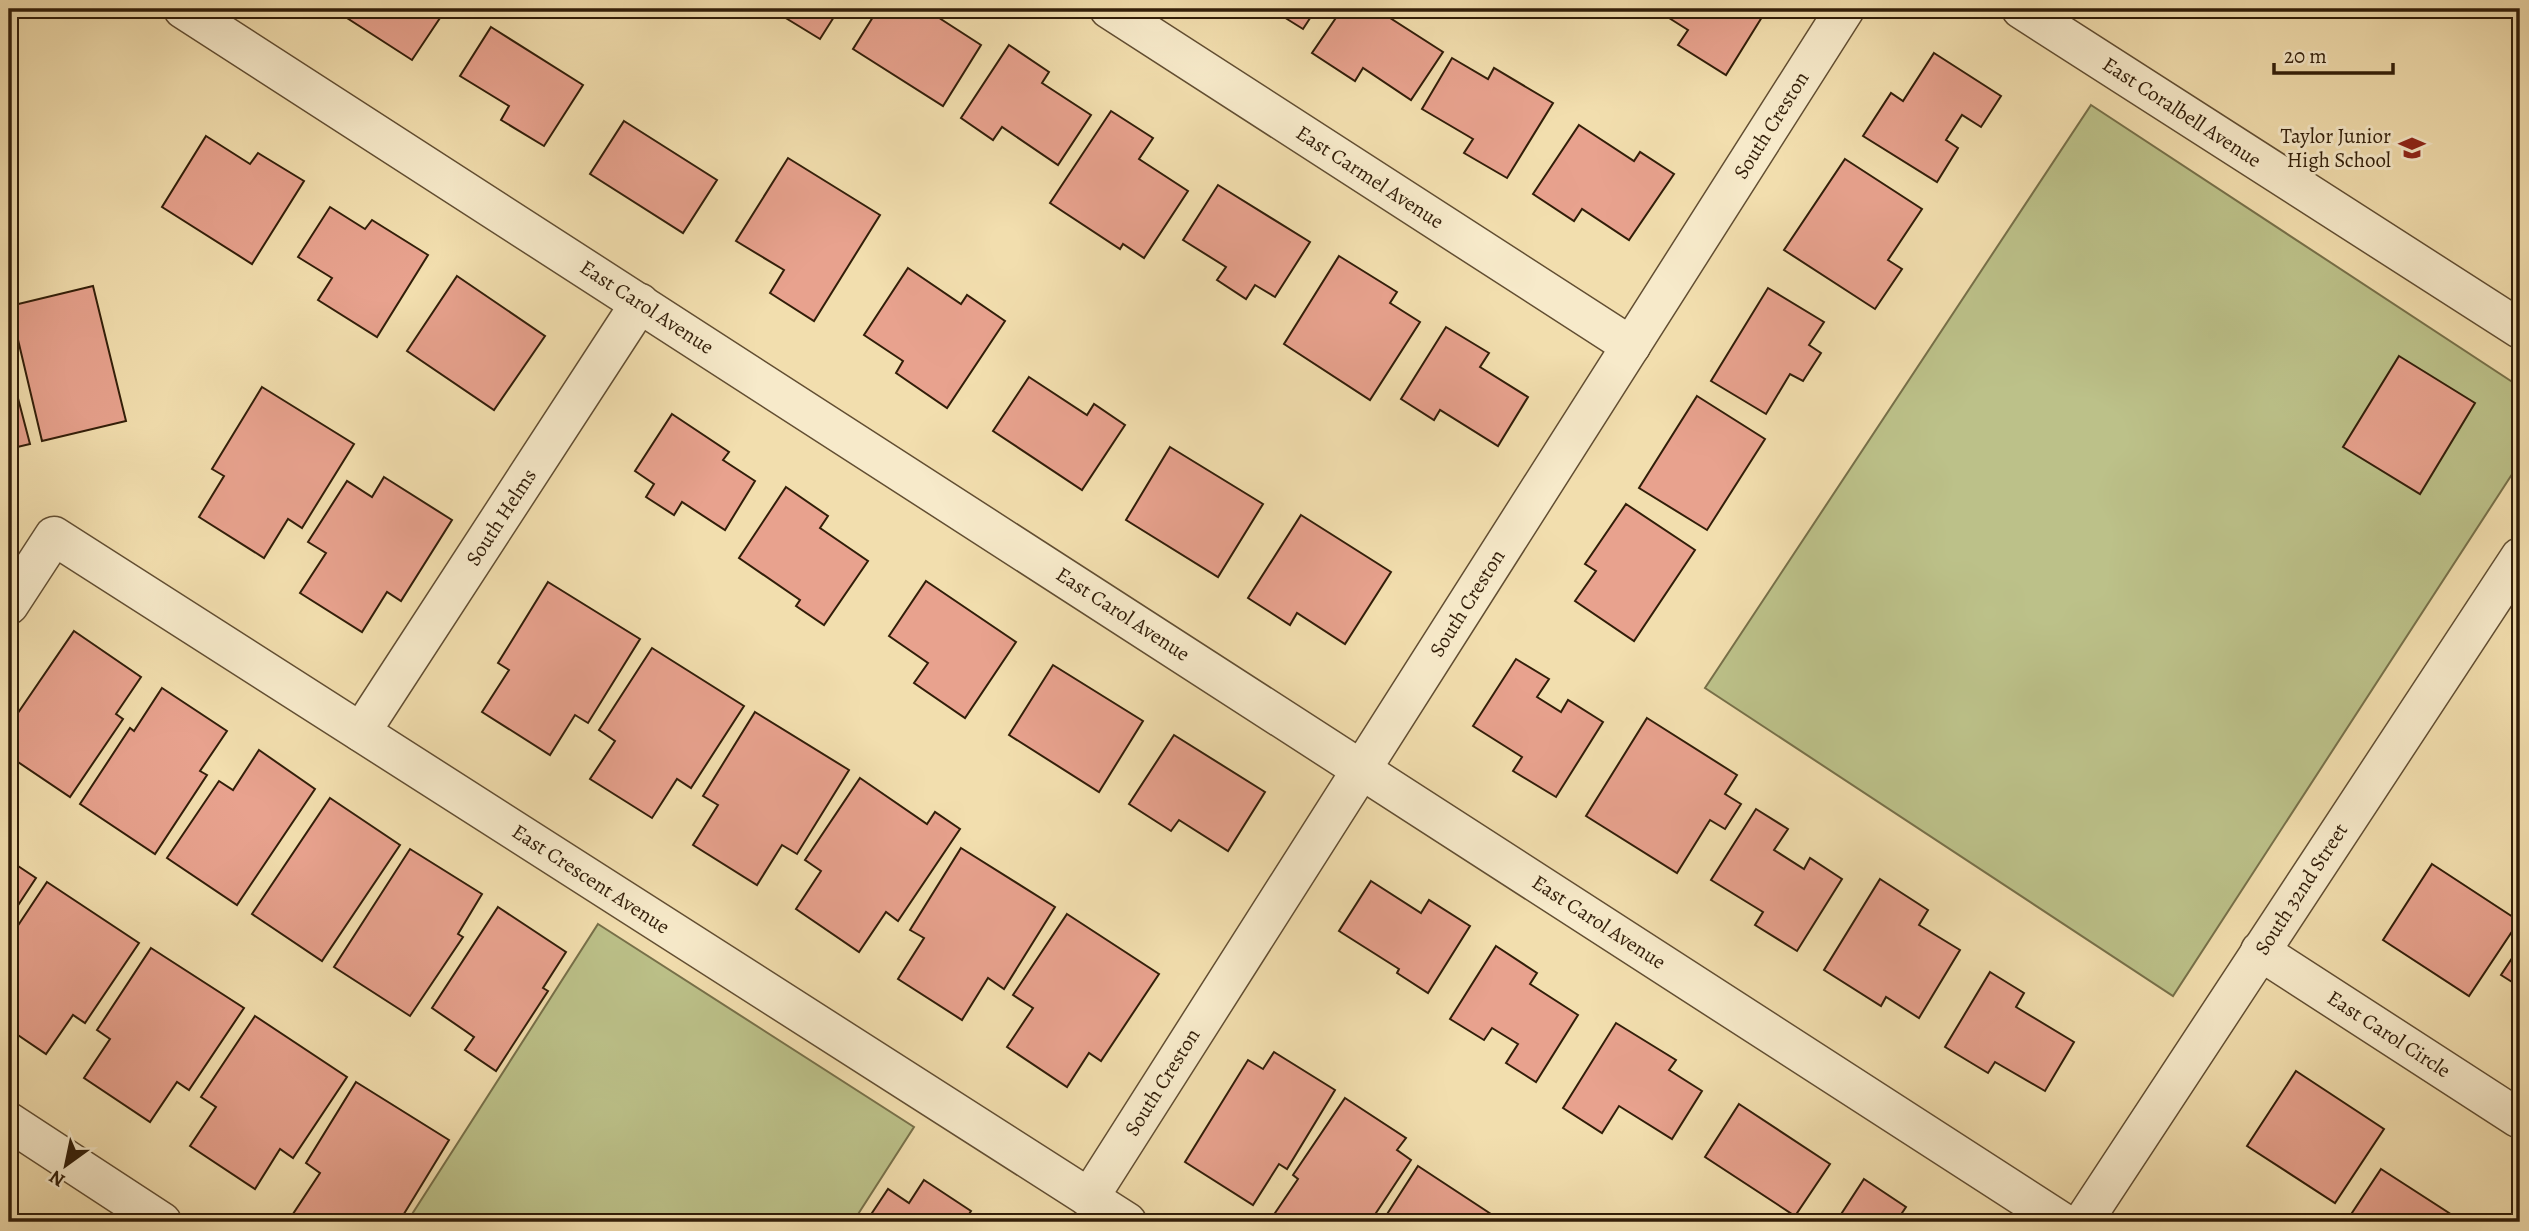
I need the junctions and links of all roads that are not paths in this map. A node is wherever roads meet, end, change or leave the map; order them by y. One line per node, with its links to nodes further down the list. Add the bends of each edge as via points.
1 (183, 9): 5 (street, East Carol Avenue)
2 (1110, 9): 7 (street, East Carmel Avenue)
3 (1845, 9): 7 (street, South Creston)
4 (2021, 9): 6 (street, East Coralbell Avenue)
5 (640, 303): 10 (street, South Helms); 11 (street, East Carol Avenue)
6 (2520, 329)
7 (1631, 346): 11 (street, South Creston)
8 (2520, 557): 12 (street, South 32nd Street)
9 (9, 605): 10 (street, East Crescent Avenue, via 54,536)
10 (361, 732): 15 (street, East Crescent Avenue)
11 (1362, 768): 15 (street, South Creston); 18 (street, East Carol Avenue)
12 (2260, 951): 13 (street, East Carol Circle); 19 (street, South 32nd Street)
13 (2518, 1118)
14 (9, 1122): 16 (street)
15 (1089, 1198): 17 (street, East Crescent Avenue)
16 (162, 1222)
17 (1128, 1222)
18 (2062, 1222)
19 (2083, 1222)

